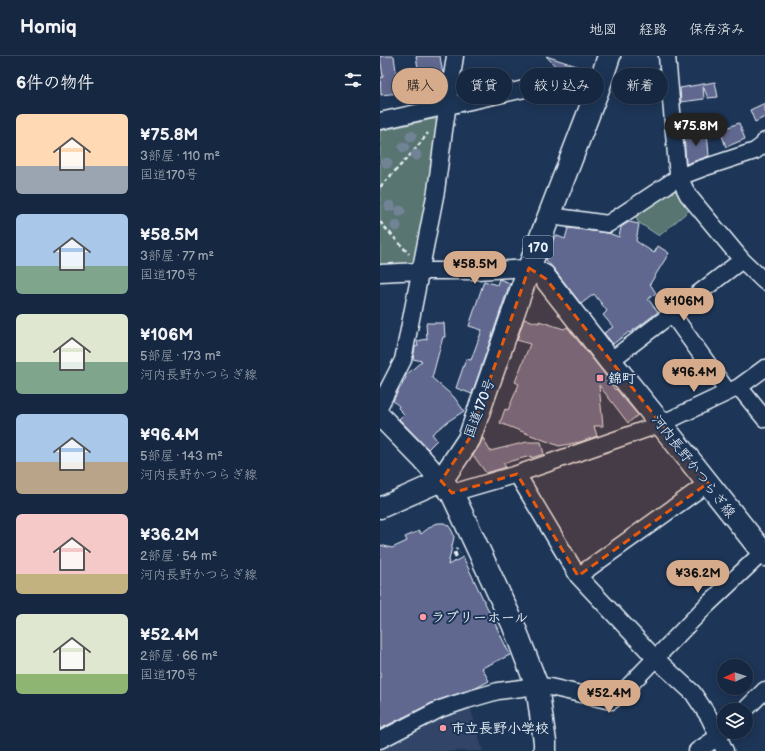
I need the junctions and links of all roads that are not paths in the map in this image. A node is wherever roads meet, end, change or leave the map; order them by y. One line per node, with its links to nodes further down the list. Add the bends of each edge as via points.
1 (455, 56): 7 (street)
2 (609, 56): 4 (main road, 国道170号 / 170)
3 (667, 56): 10 (street)
4 (604, 71)
5 (520, 90): 7 (street)
6 (592, 104): 11 (main road, 国道170号 / 170)
7 (447, 107): 8 (street); 14 (street, via 436,191)
8 (380, 121)
9 (765, 141): 10 (street, via 755,151)
10 (679, 177): 11 (street, via 608,224); 12 (street, via 688,195)
11 (548, 218): 13 (main road, 国道170号 / 170)
12 (742, 260): 16 (street); 17 (street)
13 (529, 268): 14 (street); 18 (main road, 河内長野かつらぎ線, via 544,276); 27 (main road, 国道170号 / 170, via 469,439)
14 (420, 271): 15 (street); 21 (street, via 402,360)
15 (380, 273)
16 (765, 282)
17 (672, 314): 18 (street); 20 (street)
18 (610, 361): 24 (main road, 河内長野かつらぎ線)
19 (765, 368): 20 (street)
20 (734, 389): 23 (street); 24 (street)
21 (380, 405)
22 (380, 416): 27 (street)
23 (765, 419)
24 (661, 424): 25 (street); 26 (main road, 河内長野かつらぎ線)
25 (517, 474): 27 (street); 30 (street)
26 (708, 483): 29 (main road, 河内長野かつらぎ線); 30 (street)
27 (447, 487): 28 (street); 32 (main road, via 513,624)
28 (380, 508)
29 (764, 553): 31 (street, via 706,606)
30 (578, 576): 31 (street)
31 (655, 658): 32 (street, via 622,693 611,700 550,686); 35 (street, via 693,693)
32 (536, 686): 38 (street, via 498,691 440,709); 39 (main road)
33 (765, 690): 34 (street)
34 (752, 703)
35 (717, 728)
36 (717, 737): 40 (street)
37 (722, 739): 41 (street)
38 (380, 740)
39 (545, 751)
40 (697, 751)
41 (725, 751)

